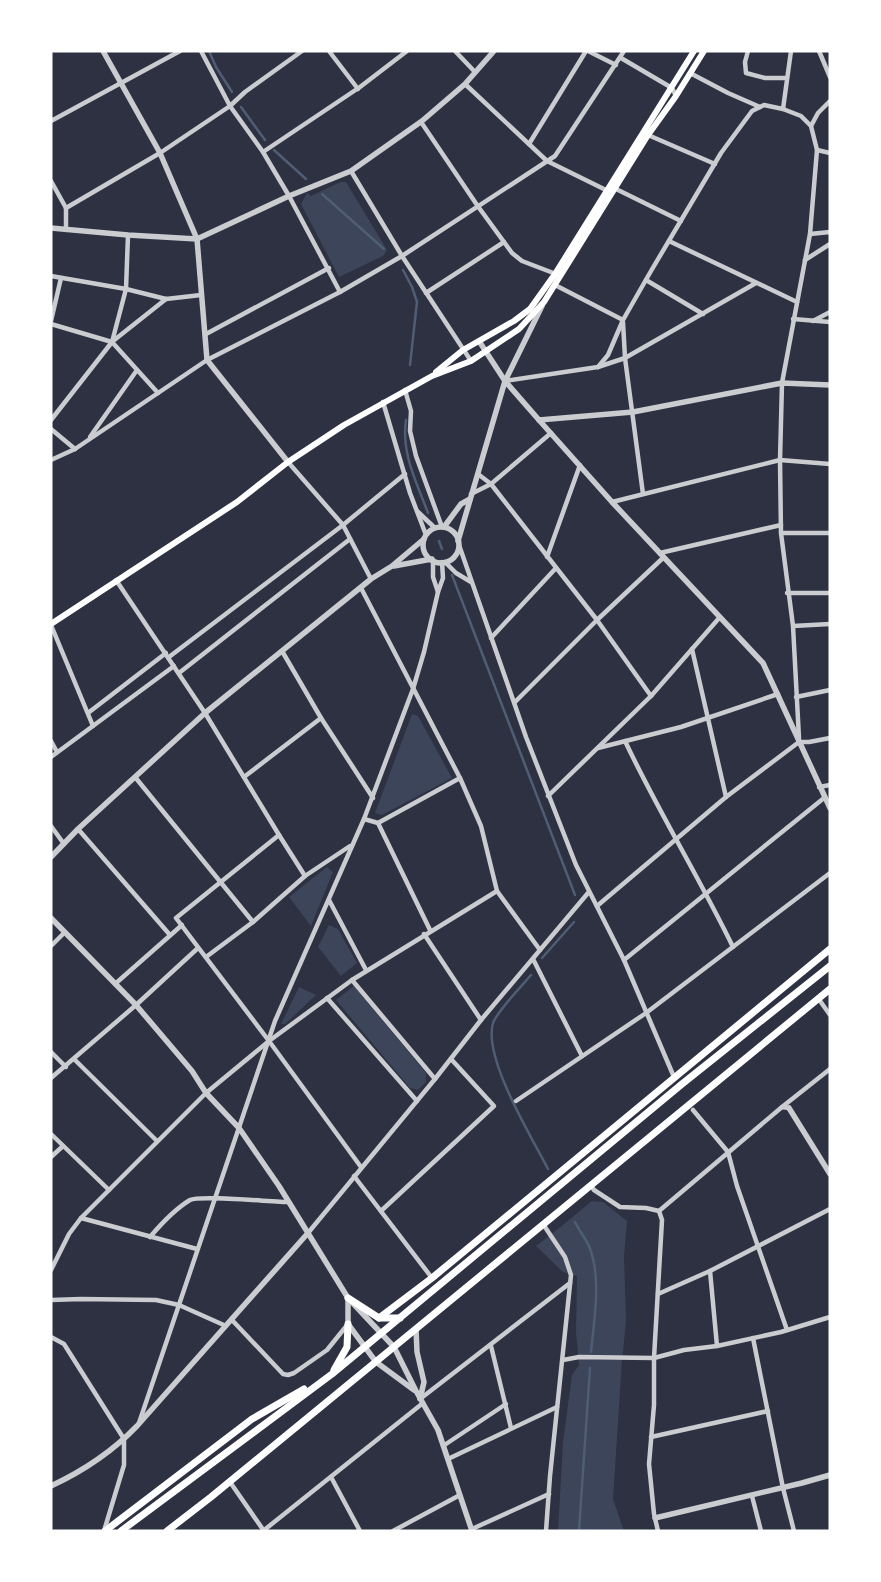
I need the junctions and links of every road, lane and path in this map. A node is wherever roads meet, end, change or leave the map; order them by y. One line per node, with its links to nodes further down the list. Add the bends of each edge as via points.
1 (103, 51): 22 (street)
2 (180, 51): 22 (street)
3 (201, 51): 28 (street)
4 (302, 51): 28 (street)
5 (330, 51): 25 (street)
6 (407, 51): 25 (street)
7 (455, 51): 18 (street)
8 (494, 51): 18 (street)
9 (587, 51): 17 (street); 35 (street)
10 (624, 51): 16 (street)
11 (694, 51): 24 (main road)
12 (704, 51): 19 (main road)
13 (748, 51): 21 (street, via 746,73 765,78)
14 (791, 51): 21 (street)
15 (819, 51): 20 (street)
16 (621, 58): 17 (street); 24 (street)
17 (616, 65): 40 (street, via 554,156)
18 (475, 72): 23 (street)
19 (690, 73): 26 (main road); 29 (street)
20 (830, 77)
21 (786, 78): 30 (street)
22 (122, 82): 31 (street); 38 (street)
23 (465, 84): 32 (street); 35 (street)
24 (672, 88): 26 (street); 44 (main road)
25 (358, 89): 37 (street)
26 (676, 96): 34 (main road)
27 (830, 101): 33 (street)
28 (230, 106): 37 (street); 38 (street)
29 (760, 107): 30 (street); 41 (street, via 752,111)
30 (783, 109): 33 (street, via 801,116)
31 (51, 120)
32 (421, 122): 42 (street); 46 (street)
33 (811, 126): 36 (street)
34 (648, 135): 41 (street); 44 (main road)
35 (529, 144): 40 (street)
36 (817, 150): 39 (street); 52 (street)
37 (263, 152): 45 (street)
38 (160, 153): 47 (street); 54 (street)
39 (830, 153)
40 (547, 161): 44 (street); 46 (street)
41 (715, 164): 48 (street)
42 (351, 171): 45 (street); 58 (street)
43 (51, 181): 47 (street)
44 (612, 191): 48 (street); 62 (main road)
45 (289, 196): 54 (street); 60 (street)
46 (477, 205): 56 (street); 58 (street)
47 (66, 208): 50 (street)
48 (681, 221): 55 (street)
49 (51, 228): 50 (street)
50 (66, 230): 53 (street)
51 (830, 232): 52 (street)
52 (810, 234): 59 (street)
53 (128, 235): 54 (street); 67 (street)
54 (197, 239): 70 (street)
55 (669, 241): 64 (street); 65 (street)
56 (504, 242): 62 (street, via 522,261); 69 (street)
57 (830, 244): 59 (street)
58 (402, 256): 68 (street); 69 (street)
59 (805, 260): 73 (street)
60 (329, 268): 68 (street); 81 (street)
61 (51, 276): 63 (street)
62 (557, 276): 66 (main road); 82 (main road, via 530,309)
63 (61, 278): 67 (street); 80 (street)
64 (646, 280): 75 (street); 77 (street)
65 (756, 283): 73 (street); 75 (street)
66 (555, 285): 72 (main road); 77 (street)
67 (126, 289): 71 (street); 83 (street)
68 (340, 292): 87 (street)
69 (426, 293): 84 (street)
70 (201, 295): 71 (street); 81 (street)
71 (166, 299): 83 (street)
72 (544, 302): 85 (main road, via 519,329); 92 (street)
73 (796, 302): 76 (street)
74 (830, 312): 78 (street)
75 (703, 314): 86 (street)
76 (793, 319): 78 (street); 93 (street)
77 (623, 320): 86 (street); 89 (street, via 608,355)
78 (813, 321): 79 (street)
79 (830, 322)
80 (51, 323): 83 (street)
81 (206, 334): 87 (street)
82 (480, 341): 84 (main road); 85 (street)
83 (112, 342): 90 (street); 99 (street)
84 (464, 350): 88 (street); 91 (main road)
85 (486, 351): 88 (main road); 92 (street)
86 (625, 358): 89 (street); 98 (street)
87 (208, 360): 96 (street); 107 (street)
88 (471, 362): 91 (main road)
89 (598, 367): 92 (street)
90 (137, 370): 96 (street); 103 (street)
91 (432, 376): 95 (main road)
92 (505, 381): 100 (street); 111 (street)
93 (782, 383): 94 (street); 98 (street); 106 (street)
94 (830, 385)
95 (405, 390): 97 (main road); 119 (street, via 416,456)
96 (158, 393): 103 (street)
97 (383, 402): 107 (main road); 110 (street)
98 (633, 412): 100 (street); 113 (street)
99 (51, 420)
100 (539, 420): 102 (street)
101 (51, 429): 104 (street)
102 (551, 433): 109 (street); 112 (street)
103 (88, 441): 104 (street)
104 (75, 449): 105 (street)
105 (51, 460)
106 (780, 460): 108 (street); 113 (street); 118 (street)
107 (288, 462): 117 (street); 133 (main road, via 237,502)
108 (830, 464)
109 (580, 465): 115 (street); 127 (street)
110 (405, 474): 116 (street); 117 (street)
111 (478, 474): 112 (street); 114 (street)
112 (491, 484): 114 (street); 127 (street)
113 (643, 494): 115 (street)
114 (470, 496): 119 (street); 125 (street)
115 (612, 502): 126 (street)
116 (418, 512): 120 (street); 123 (street)
117 (342, 525): 124 (street); 147 (street)
118 (781, 525): 121 (street); 126 (street)
119 (443, 527): 120 (street); 125 (street, via 454,532)
120 (435, 528): 123 (street)
121 (781, 533): 122 (street); 137 (street)
122 (830, 533)
123 (425, 537): 128 (street, via 424,549); 130 (street)
124 (350, 539): 132 (street); 149 (street)
125 (458, 543): 129 (street, via 456,554); 134 (street)
126 (662, 555): 139 (street); 140 (street)
127 (548, 557): 131 (street)
128 (433, 560): 129 (street); 130 (street); 136 (street, via 433,577)
129 (444, 562): 134 (street); 136 (street)
130 (392, 566): 132 (street)
131 (556, 568): 140 (street); 144 (street)
132 (371, 579): 135 (street)
133 (116, 580): 142 (main road); 147 (street)
134 (471, 582): 144 (street)
135 (361, 588): 146 (street); 150 (street)
136 (438, 592): 150 (street)
137 (788, 593): 138 (street); 143 (street)
138 (830, 593)
139 (720, 617): 145 (street); 152 (street, via 763,663)
140 (597, 620): 153 (street); 155 (street)
141 (830, 624): 143 (street)
142 (51, 625): 156 (street)
143 (793, 626): 154 (street)
144 (491, 638): 155 (street)
145 (692, 649): 153 (street); 159 (street)
146 (282, 651): 157 (street); 158 (street)
147 (167, 655): 148 (street); 156 (street)
148 (174, 666): 149 (street); 160 (street)
149 (179, 673): 157 (street)
150 (413, 689): 170 (street); 175 (street)
151 (830, 690): 154 (street)
152 (778, 694): 159 (street); 164 (street)
153 (651, 696): 165 (street)
154 (796, 697): 164 (street)
155 (515, 702): 173 (street)
156 (88, 713): 160 (street)
157 (205, 713): 168 (street); 169 (street)
158 (321, 718): 169 (street); 175 (street)
159 (707, 718): 163 (street); 174 (street)
160 (93, 726): 166 (street)
161 (830, 738): 164 (street)
162 (51, 741): 166 (street)
163 (625, 741): 165 (street); 183 (street)
164 (800, 742): 172 (street); 174 (street)
165 (597, 748): 173 (street)
166 (58, 752): 167 (street)
167 (51, 757)
168 (135, 777): 181 (street); 189 (street)
169 (244, 777): 182 (street)
170 (460, 778): 179 (street); 190 (street, via 481,826)
171 (830, 785): 172 (street)
172 (819, 787): 176 (street)
173 (548, 796): 192 (street)
174 (726, 797): 183 (street)
175 (373, 798): 178 (street)
176 (824, 798): 177 (street); 191 (street)
177 (830, 808)
178 (364, 820): 179 (street); 185 (street)
179 (378, 823): 198 (street)
180 (51, 826): 184 (street)
181 (78, 829): 184 (street); 201 (street)
182 (279, 835): 188 (street); 189 (street)
183 (676, 839): 191 (street); 194 (street)
184 (64, 844): 186 (street)
185 (352, 846): 188 (street); 193 (street)
186 (51, 857)
187 (830, 873): 203 (street)
188 (305, 876): 196 (street)
189 (221, 882): 196 (street); 197 (street, via 176,918)
190 (497, 891): 198 (street); 206 (street)
191 (706, 892): 203 (street); 209 (street)
192 (588, 893): 194 (street); 206 (street)
193 (329, 900): 211 (street); 221 (street)
194 (597, 906): 209 (street)
195 (51, 918): 199 (street)
196 (253, 922): 207 (street)
197 (182, 925): 201 (street); 204 (street)
198 (430, 930): 200 (street)
199 (65, 932): 202 (street); 213 (street)
200 (424, 934): 211 (street); 220 (street)
201 (170, 935): 213 (street)
202 (51, 946)
203 (733, 947): 218 (street)
204 (198, 948): 207 (street); 217 (street)
205 (830, 949): 228 (main road)
206 (540, 950): 208 (street)
207 (206, 957): 221 (street)
208 (534, 959): 220 (street); 223 (street)
209 (624, 960): 218 (street)
210 (830, 966): 268 (main road)
211 (366, 970): 212 (street)
212 (352, 980): 215 (street); 230 (street)
213 (115, 984): 217 (street)
214 (830, 989): 216 (main road)
215 (327, 998): 221 (street); 232 (street)
216 (818, 998): 219 (street); 246 (main road)
217 (136, 1005): 224 (street); 231 (street, via 192,1071)
218 (646, 1013): 223 (street); 228 (street)
219 (830, 1015)
220 (481, 1020): 225 (street)
221 (269, 1041): 231 (street); 237 (street); 243 (street)
222 (51, 1052): 226 (street)
223 (582, 1056): 233 (street)
224 (74, 1059): 226 (street); 239 (street)
225 (451, 1059): 230 (street); 251 (street, via 494,1106)
226 (66, 1067): 229 (street)
227 (830, 1069): 234 (street)
228 (674, 1077): 261 (main road)
229 (51, 1078)
230 (435, 1079): 232 (street)
231 (206, 1093): 237 (street); 239 (street)
232 (416, 1101): 243 (street)
233 (516, 1101)
234 (782, 1107): 235 (street); 241 (street)
235 (789, 1108): 244 (street)
236 (694, 1110): 241 (street)
237 (239, 1128): 248 (street); 249 (street)
238 (51, 1134): 240 (street)
239 (156, 1141): 247 (street)
240 (63, 1146): 242 (street); 247 (street)
241 (728, 1152): 252 (street); 257 (street)
242 (51, 1157)
243 (361, 1167): 245 (street)
244 (830, 1174)
245 (354, 1176): 251 (street); 255 (street)
246 (592, 1186): 252 (street, via 620,1207); 254 (main road)
247 (109, 1190): 253 (street)
248 (214, 1198): 249 (street); 256 (street, via 191,1199); 258 (street)
249 (290, 1202): 255 (street)
250 (830, 1209): 257 (street)
251 (381, 1212): 261 (street)
252 (659, 1212): 263 (street, via 662,1220)
253 (81, 1218): 256 (street); 259 (street)
254 (543, 1224): 262 (street, via 565,1257); 273 (main road)
255 (308, 1233): 264 (street); 270 (street)
256 (150, 1237): 258 (street)
257 (758, 1245): 260 (street); 274 (street)
258 (197, 1249): 266 (street)
259 (51, 1270)
260 (710, 1271): 263 (street); 279 (street)
261 (432, 1278): 267 (main road)
262 (570, 1283): 278 (street); 283 (street)
263 (658, 1294): 282 (street)
264 (348, 1298): 267 (main road); 271 (street); 275 (street)
265 (51, 1300): 266 (street, via 156,1300)
266 (179, 1305): 272 (street); 291 (street)
267 (379, 1318): 268 (main road)
268 (400, 1318): 275 (main road)
269 (829, 1318): 274 (street)
270 (232, 1320): 271 (street, via 283,1374 288,1375 327,1350); 272 (street)
271 (348, 1324): 280 (street); 285 (main road, via 347,1347)
272 (226, 1326): 291 (street)
273 (416, 1329): 281 (main road); 287 (street, via 424,1382)
274 (787, 1330): 277 (street)
275 (382, 1333): 280 (main road); 281 (street)
276 (51, 1337): 294 (street, via 64,1344)
277 (753, 1338): 279 (street); 290 (street)
278 (491, 1346): 287 (street); 288 (street)
279 (718, 1346): 282 (street)
280 (365, 1347): 284 (street); 285 (main road)
281 (394, 1347): 284 (main road); 286 (street)
282 (654, 1358): 283 (street, via 579,1357); 293 (street)
283 (563, 1360): 289 (street)
284 (376, 1362): 286 (street); 299 (main road)
285 (332, 1374): 307 (main road, via 252,1419); 308 (main road)
286 (416, 1391): 287 (street)
287 (421, 1401): 295 (street, via 438,1430); 298 (street)
288 (506, 1404): 292 (street); 295 (street)
289 (557, 1407): 292 (street); 302 (street)
290 (768, 1411): 293 (street); 301 (street)
291 (137, 1426): 294 (street)
292 (511, 1428): 296 (street)
293 (651, 1437): 305 (street, via 649,1464)
294 (124, 1439): 300 (street); 307 (street, via 124,1464)
295 (443, 1446): 296 (street)
296 (448, 1459): 303 (street)
297 (830, 1474): 301 (street)
298 (330, 1477): 310 (street); 311 (street)
299 (230, 1482): 309 (main road); 310 (street)
300 (51, 1486)
301 (783, 1488): 304 (street); 316 (street)
302 (549, 1494): 306 (street); 313 (street)
303 (460, 1496): 306 (street); 312 (street)
304 (752, 1496): 305 (street); 315 (street)
305 (654, 1518): 314 (street)
306 (472, 1530)
307 (105, 1531)
308 (120, 1531)
309 (167, 1531)
310 (264, 1531)
311 (360, 1531)
312 (393, 1531)
313 (546, 1531)
314 (658, 1531)
315 (761, 1531)
316 (794, 1531)

